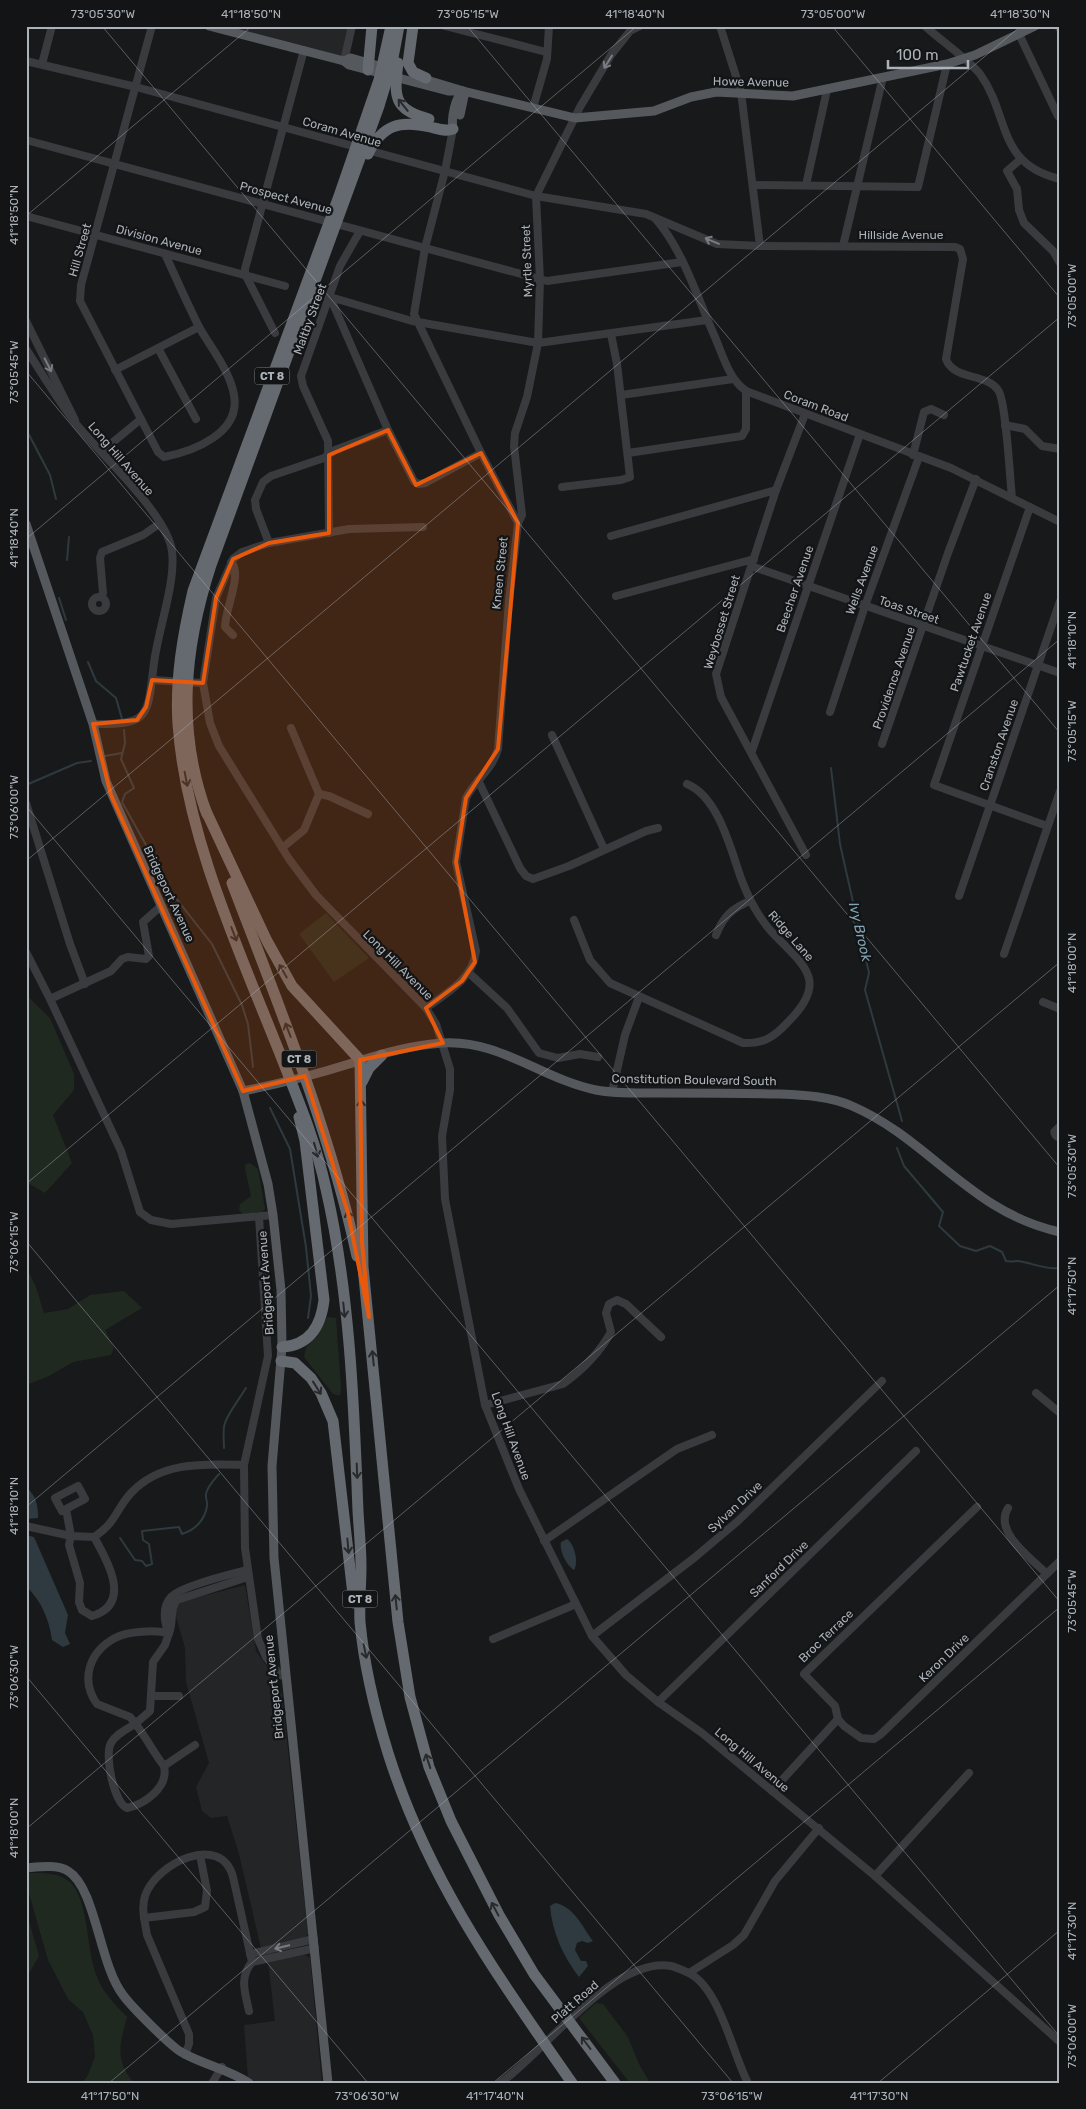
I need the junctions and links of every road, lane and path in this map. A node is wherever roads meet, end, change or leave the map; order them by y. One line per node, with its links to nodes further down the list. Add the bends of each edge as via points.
1 (52, 26): 24 (street)
2 (152, 26): 30 (street, Hill Street)
3 (209, 26): 19 (main road, Howe Avenue)
4 (352, 26): 23 (street)
5 (372, 26): 26 (highway)
6 (391, 26): 29 (highway, CT 8)
7 (399, 26): 29 (highway, CT 8)
8 (404, 26): 29 (highway)
9 (413, 26): 28 (highway, via 408,62 410,68)
10 (444, 26): 20 (street)
11 (549, 26): 20 (street)
12 (640, 26): 36 (street, Myrtle Street, one-way to 36, via 630,31 611,55)
13 (720, 26): 33 (street)
14 (925, 26): 21 (street)
15 (1035, 26): 18 (main road, Howe Avenue)
16 (1058, 26): 17 (street)
17 (1060, 30)
18 (1019, 34): 21 (main road, Howe Avenue); 35 (street)
19 (304, 50): 23 (main road, Howe Avenue); 37 (street)
20 (546, 52): 34 (street, via 547,59)
21 (963, 58): 25 (main road, Howe Avenue); 40 (street, via 974,67 988,88 1007,139)
22 (26, 61): 24 (street, Coram Avenue)
23 (344, 61): 26 (main road, Howe Avenue, via 351,58)
24 (42, 64): 30 (street, Coram Avenue)
25 (947, 64): 27 (main road, Howe Avenue); 46 (street, via 918,187)
26 (368, 66): 28 (main road, Howe Avenue); 32 (main road, Howe Avenue, via 448,91)
27 (883, 77): 31 (main road, Howe Avenue); 46 (street)
28 (426, 78): 32 (main road, Howe Avenue)
29 (387, 82): 38 (highway, one-way to 29, via 451,125 408,112); 48 (highway, CT 8); 116 (highway, CT 8, via 339,196 193,591 184,629)
30 (136, 87): 37 (street, Coram Avenue); 41 (street, Hill Street)
31 (827, 90): 33 (main road, Howe Avenue, via 793,96); 45 (street)
32 (463, 91): 34 (main road, Howe Avenue); 38 (main road, Kneen Street, via 463,102)
33 (740, 92): 36 (main road, Howe Avenue, via 703,94 654,111); 44 (street)
34 (533, 108): 36 (main road, Howe Avenue)
35 (1058, 116)
36 (575, 118): 47 (street, Myrtle Street)
37 (284, 127): 42 (street, Coram Avenue); 49 (street)
38 (454, 129): 42 (street, Kneen Street); 48 (highway, via 412,123 385,130 374,141)
39 (26, 140): 41 (street, Prospect Avenue)
40 (1021, 159): 43 (street, via 1046,175); 59 (street, via 1007,172 1017,190 1021,216 1028,228 1053,250)
41 (115, 164): 49 (street, Prospect Avenue); 53 (street, Hill Street)
42 (445, 171): 47 (street, Coram Avenue); 56 (street, Kneen Street)
43 (1060, 179)
44 (753, 185): 45 (street); 54 (street)
45 (806, 185): 46 (street)
46 (857, 186): 55 (street)
47 (536, 196): 51 (street, Coram Avenue); 61 (street, Myrtle Street)
48 (347, 199): 116 (highway, CT 8, via 211,565 197,608)
49 (262, 203): 52 (street, Prospect Avenue); 60 (street)
50 (26, 216): 53 (street, Division Avenue)
51 (653, 217): 54 (street, Hillside Avenue, one-way to 51, via 717,244); 58 (street, Coram Road)
52 (360, 231): 56 (street, Prospect Avenue); 63 (street, Maltby Street, via 340,266)
53 (96, 235): 57 (street, Division Avenue); 73 (street, Hill Street, via 81,285 80,301)
54 (760, 246): 55 (street, Hillside Avenue)
55 (843, 246): 82 (street, Hillside Avenue, via 956,246 960,249 963,258 946,359 952,368 999,390)
56 (424, 248): 61 (street, Prospect Avenue); 66 (street, Kneen Street, via 414,310)
57 (165, 254): 60 (street, Division Avenue); 67 (street)
58 (682, 262): 61 (street, Prospect Avenue); 64 (street, Coram Road)
59 (1060, 263)
60 (245, 274): 62 (street, Division Avenue); 68 (street)
61 (540, 280): 70 (street, Myrtle Street)
62 (285, 286)
63 (330, 297): 66 (street); 83 (street); 89 (street, Maltby Street, via 301,376 328,441)
64 (707, 320): 69 (street); 74 (street, Coram Road)
65 (26, 321): 81 (street, one-way to 81, via 72,408)
66 (418, 322): 70 (street); 87 (street, Kneen Street)
67 (200, 327): 71 (street); 79 (street, Hill Street, via 234,394 232,416 223,430 206,442 164,457 158,452)
68 (275, 333)
69 (611, 334): 70 (street); 76 (street)
70 (538, 343): 97 (street, Myrtle Street, via 527,397 515,433 522,515)
71 (158, 348): 73 (street); 80 (street)
72 (26, 349): 81 (street, Long Hill Avenue)
73 (115, 370): 79 (street, Hill Street)
74 (733, 379): 75 (street, Coram Road); 76 (street)
75 (746, 391): 77 (street, Coram Road); 88 (street, via 746,429 742,436)
76 (621, 395): 88 (street)
77 (805, 414): 84 (street, Coram Road); 93 (street, Weybosset Street)
78 (944, 415): 90 (street, Wells Avenue, via 931,409 924,412)
79 (141, 419): 86 (street)
80 (196, 419)
81 (77, 425): 86 (street, Long Hill Avenue)
82 (1005, 425): 85 (street, via 1025,429 1042,446); 94 (street, Hillside Avenue)
83 (388, 430): 87 (street, via 418,484); 89 (street)
84 (860, 434): 90 (street, Coram Road); 106 (street, Beecher Avenue)
85 (1059, 447)
86 (101, 452): 99 (street, Long Hill Avenue)
87 (481, 453): 97 (street, Kneen Street)
88 (628, 453): 92 (street, via 630,476 626,479)
89 (329, 455): 101 (street, Maltby Street); 103 (street, via 271,476 258,490 256,509)
90 (916, 456): 91 (street, Coram Road); 110 (street, Wells Avenue)
91 (976, 479): 94 (street, Coram Road); 111 (street, Providence Avenue)
92 (562, 487)
93 (776, 490): 102 (street); 105 (street, Weybosset Street)
94 (1012, 498): 95 (street, Coram Road)
95 (1030, 507): 96 (street, Coram Road); 113 (street, Pawtucket Avenue)
96 (1060, 522)
97 (518, 523): 126 (street, Kneen Street, via 498,750)
98 (26, 524): 121 (main road, Bridgeport Avenue)
99 (160, 524): 108 (street, via 143,535 102,552); 117 (street, Long Hill Avenue, via 169,540 172,562)
100 (423, 527): 101 (street, via 370,527)
101 (329, 533): 103 (street)
102 (611, 536)
103 (269, 543): 104 (street, via 242,552)
104 (231, 562): 112 (street, via 236,573 225,627); 118 (street, Long Hill Avenue, via 216,598)
105 (752, 562): 106 (street, Toas Street); 107 (street); 125 (street, Weybosset Street, via 716,674 721,697)
106 (808, 587): 110 (street, Toas Street); 125 (street, Beecher Avenue)
107 (616, 596)
108 (102, 598)
109 (1060, 601): 114 (street, Cranston Avenue)
110 (864, 606): 111 (street, Toas Street); 120 (street, Wells Avenue)
111 (924, 627): 113 (street, Toas Street); 124 (street, Providence Avenue)
112 (233, 635)
113 (980, 646): 114 (street, Toas Street); 131 (street, Pawtucket Avenue, via 934,785)
114 (1038, 666): 115 (street, Toas Street); 131 (street, Cranston Avenue)
115 (1060, 673)
116 (184, 674): 119 (highway, CT 8)
117 (152, 680): 118 (street); 121 (street, Long Hill Avenue, via 142,716 130,723)
118 (203, 683): 136 (street, Long Hill Avenue, via 218,746)
119 (183, 696): 132 (highway, CT 8); 157 (highway, CT 8, one-way to 157, via 178,721 192,808 222,902)
120 (830, 712)
121 (93, 724): 141 (main road, Bridgeport Avenue, via 106,781)
122 (291, 728): 129 (street)
123 (552, 735): 137 (street)
124 (882, 744)
125 (752, 751): 138 (street, Weybosset Street)
126 (478, 780): 137 (street, via 526,876 533,879 543,877); 146 (street, Kneen Street, via 466,798 456,862 476,951)
127 (687, 784): 140 (street, Ridge Lane, via 697,788 719,819)
128 (1060, 791): 134 (street)
129 (318, 794): 133 (street); 136 (street, via 304,830)
130 (26, 803): 147 (street)
131 (989, 806): 134 (street); 139 (street, Cranston Avenue)
132 (204, 809): 156 (highway, one-way to 132, via 292,986); 166 (highway, CT 8, one-way to 132, via 348,1213 315,1105)
133 (368, 814)
134 (1047, 826): 145 (street)
135 (658, 828): 137 (street)
136 (282, 848): 151 (street, Long Hill Avenue, via 298,873 335,917)
137 (604, 849)
138 (806, 855)
139 (959, 896)
140 (750, 901): 143 (street, via 728,913); 148 (street, Ridge Lane, via 770,929 801,962 810,981 808,999 775,1036 756,1044 742,1043)
141 (161, 906): 147 (street, via 143,922 150,956 146,959 122,959 116,968); 159 (main road, Bridgeport Avenue)
142 (574, 920): 148 (street, Ridge Lane, via 590,960 610,983)
143 (716, 935)
144 (26, 952): 149 (street)
145 (1004, 954)
146 (469, 973): 151 (street); 155 (street, via 507,1008 539,1053 558,1058 580,1054)
147 (85, 984): 149 (street)
148 (639, 997): 160 (street, via 625,1035)
149 (50, 999): 164 (street, via 121,1151 140,1212 151,1220 171,1224)
150 (1043, 1002): 152 (street)
151 (426, 1008): 153 (street, Long Hill Avenue)
152 (1060, 1009)
153 (443, 1043): 154 (main road, Constitution Boulevard South); 160 (main road, Constitution Boulevard South, via 496,1050 563,1080); 172 (street, Long Hill Avenue, via 450,1069 442,1136 445,1200)
154 (382, 1055): 156 (main road, Constitution Boulevard South); 158 (highway, via 369,1068)
155 (598, 1057)
156 (360, 1060): 158 (highway); 159 (main road, Constitution Boulevard South)
157 (287, 1071): 168 (highway, via 304,1141 324,1300 320,1322 314,1332 297,1344); 188 (highway, CT 8, one-way to 188, via 312,1133 337,1241 354,1408 361,1562)
158 (361, 1086): 166 (highway, one-way to 158, via 362,1242)
159 (242, 1091): 163 (main road, Bridgeport Avenue, via 261,1156)
160 (612, 1092): 165 (main road, Constitution Boulevard South, via 806,1095 850,1105 892,1129 987,1201 1012,1216)
161 (1060, 1126): 162 (street, via 1054,1132)
162 (1060, 1138)
163 (273, 1215): 164 (street); 168 (main road, Bridgeport Avenue, via 281,1290)
164 (259, 1217): 176 (street, via 268,1356)
165 (1060, 1232)
166 (369, 1317): 219 (highway, CT 8, one-way to 166, via 534,1974 498,1915 451,1821 421,1741 398,1622)
167 (661, 1337): 172 (street, via 626,1304 617,1300 609,1304 606,1313 610,1332 605,1342 573,1377 545,1390)
168 (282, 1347): 169 (main road, Bridgeport Avenue)
169 (281, 1361): 188 (highway, one-way to 188, via 295,1362 311,1378 333,1421 354,1602); 192 (main road, Bridgeport Avenue, via 272,1466 272,1523)
170 (882, 1381): 190 (street, Sylvan Drive, via 738,1521)
171 (1036, 1393): 173 (street)
172 (485, 1405): 183 (street, Long Hill Avenue)
173 (1060, 1413)
174 (712, 1435): 183 (street, via 677,1449)
175 (916, 1451): 195 (street, Sanford Drive)
176 (244, 1465): 182 (street, via 193,1464 159,1472 131,1493 112,1522); 185 (street)
177 (977, 1507): 196 (street, Broc Terrace, via 804,1674 834,1706)
178 (1008, 1508): 186 (street, via 1005,1517 1008,1532)
179 (66, 1509): 181 (street)
180 (26, 1526): 181 (street)
181 (71, 1536): 182 (street); 182 (street, via 69,1545 80,1583 80,1605 92,1616 106,1608 116,1589)
182 (94, 1537)
183 (544, 1541): 187 (street, Long Hill Avenue)
184 (1060, 1562): 186 (street, Keron Drive)
185 (247, 1573): 189 (street, via 167,1601 166,1626); 192 (street, via 262,1651 280,1675)
186 (1047, 1574): 196 (street, Keron Drive, via 880,1735 868,1740 861,1738)
187 (576, 1604): 190 (street, Long Hill Avenue); 191 (street)
188 (360, 1618): 218 (highway, CT 8, one-way to 218, via 389,1755 435,1870 487,1961)
189 (169, 1633): 193 (street, via 153,1662); 197 (street, via 120,1636 108,1643 90,1665 86,1682 96,1704 127,1715)
190 (592, 1636): 195 (street, Long Hill Avenue, via 626,1676)
191 (493, 1639)
192 (286, 1677): 207 (main road, Bridgeport Avenue)
193 (151, 1696): 194 (street); 197 (street, via 147,1715)
194 (179, 1696)
195 (658, 1702): 201 (street, Long Hill Avenue, via 702,1733)
196 (838, 1719): 201 (street)
197 (135, 1724): 199 (street); 199 (street, via 113,1739 108,1749 112,1779 123,1807 132,1807 154,1794 164,1780)
198 (195, 1745): 199 (street)
199 (164, 1766)
200 (969, 1774): 205 (street)
201 (772, 1791): 202 (street, Long Hill Avenue)
202 (819, 1828): 205 (street, Long Hill Avenue); 209 (street, via 775,1881 744,1935)
203 (200, 1855): 206 (street, via 174,1863 158,1874 146,1895); 206 (street, via 207,1891 205,1907 194,1912); 208 (street, via 219,1858 231,1869)
204 (26, 1868): 212 (main road, via 57,1868 68,1871 75,1878 88,1902 109,1974 115,1984 123,1996)
205 (875, 1876): 211 (street, Long Hill Avenue)
206 (144, 1918): 212 (street, via 147,1935 189,2034 189,2044)
207 (314, 1944): 208 (street); 216 (main road, Bridgeport Avenue)
208 (251, 1958): 210 (street, via 242,1980)
209 (689, 1973): 217 (street, Platt Road, via 671,1966 648,1967 613,1984 589,2001 530,2059); 220 (street, via 700,1980 714,2002)
210 (249, 2011)
211 (1060, 2042)
212 (181, 2053): 213 (main road)
213 (222, 2067): 214 (street); 215 (main road)
214 (212, 2083)
215 (248, 2083)
216 (328, 2083)
217 (500, 2083)
218 (572, 2083)
219 (614, 2083)
220 (748, 2083)

